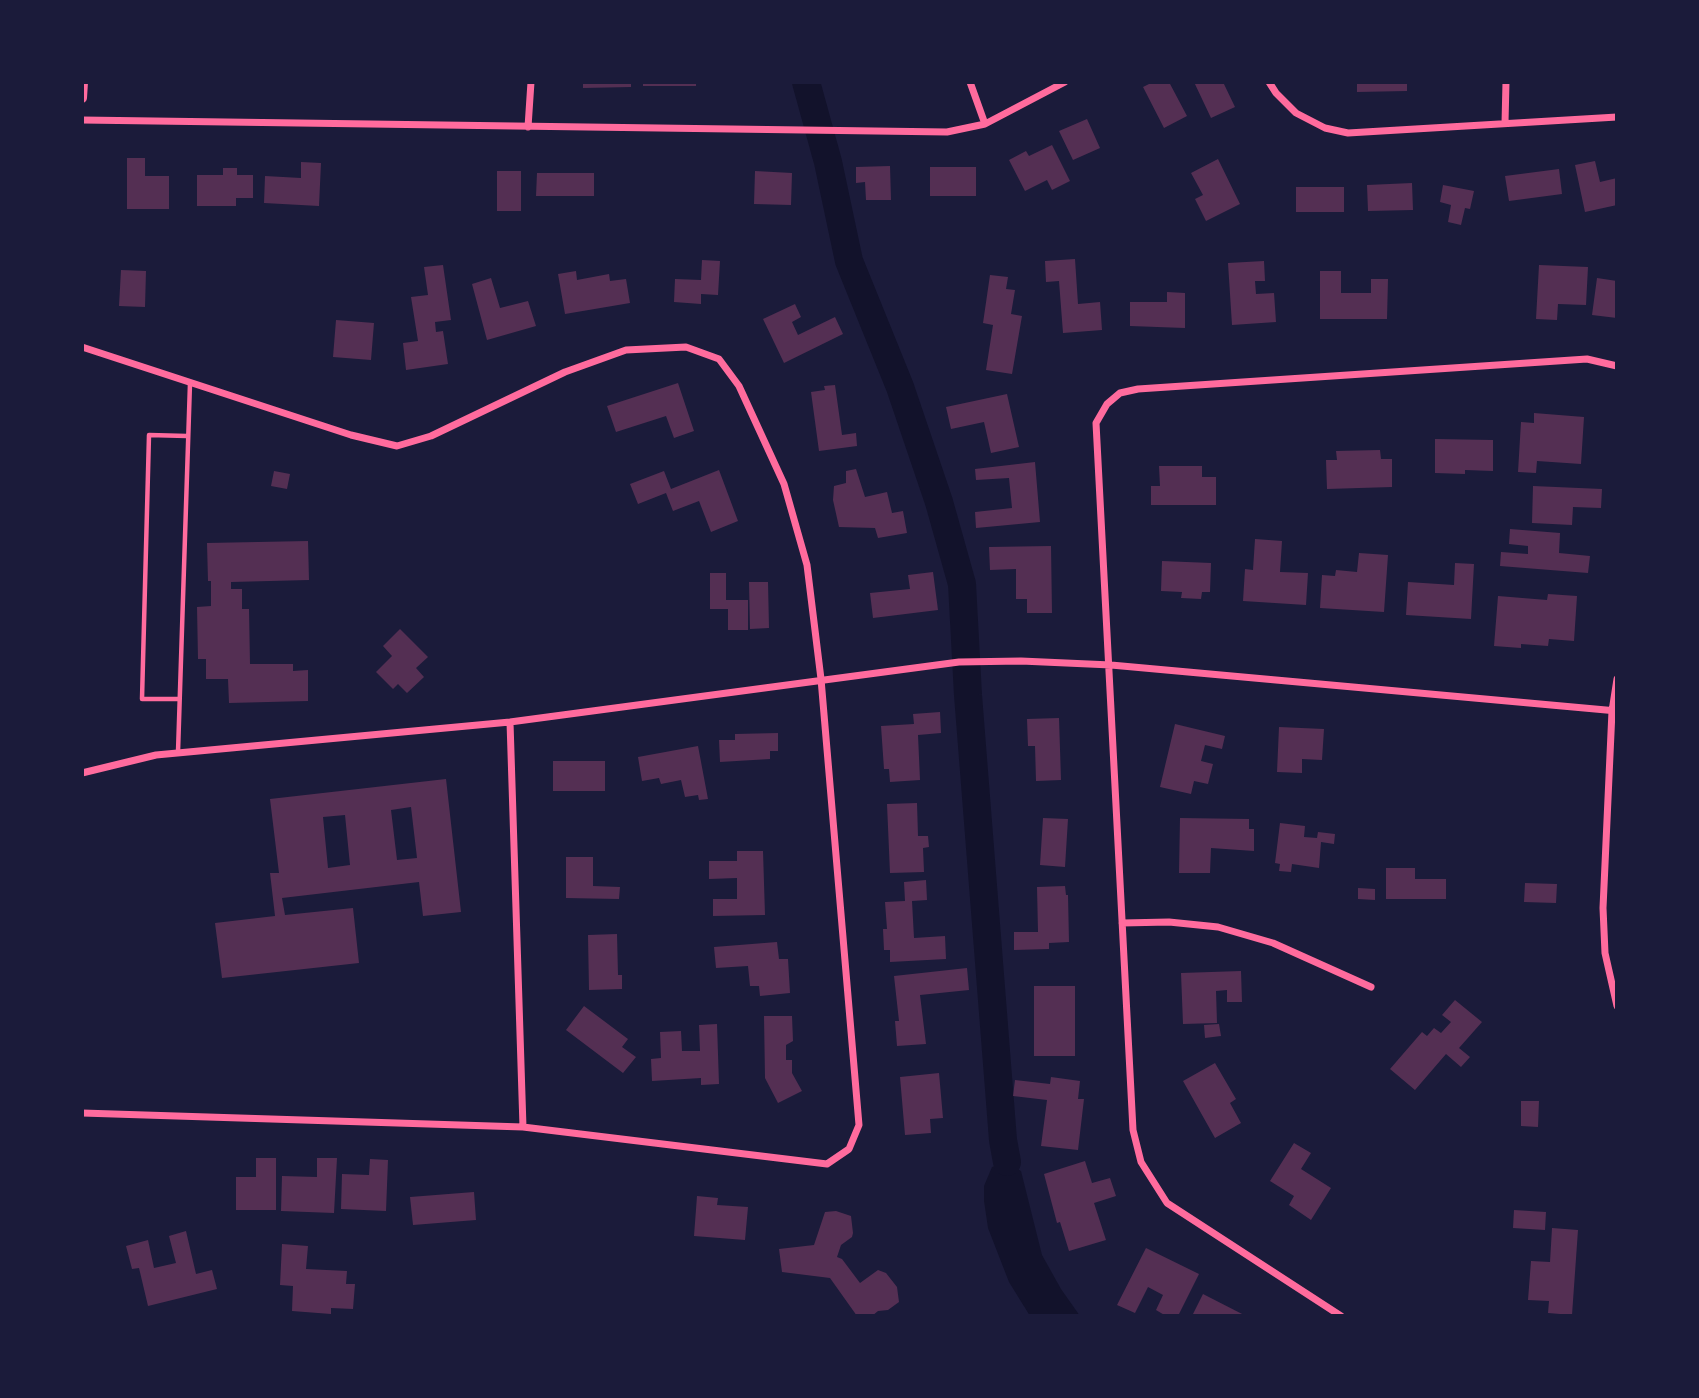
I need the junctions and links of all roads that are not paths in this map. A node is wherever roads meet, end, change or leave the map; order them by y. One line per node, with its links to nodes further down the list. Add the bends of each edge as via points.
1 (83, 82): 7 (street)
2 (531, 82): 12 (street)
3 (970, 82): 11 (street)
4 (1065, 82): 11 (street)
5 (1269, 82): 10 (street, via 1296,114 1348,133)
6 (1506, 82): 10 (street)
7 (82, 98)
8 (1617, 117): 10 (street)
9 (82, 120): 12 (street)
10 (1505, 123)
11 (985, 124): 12 (street, via 947,132)
12 (528, 127)
13 (82, 347): 15 (street)
14 (1617, 366): 17 (street, via 1587,359 1120,393 1096,423)
15 (190, 383): 16 (lane); 18 (street, via 397,446 431,436 565,372 626,350 686,347 719,359 738,386 784,484 807,565)
16 (187, 436): 20 (lane); 20 (lane, via 149,435 148,463 142,699)
17 (1111, 665): 18 (street, via 959,662); 21 (street); 25 (street)
18 (821, 679): 22 (street); 29 (street, via 859,1125 849,1149 827,1164)
19 (1617, 679): 21 (street)
20 (179, 699): 23 (lane)
21 (1615, 711): 27 (street, via 1603,908 1605,953)
22 (510, 722): 23 (street); 29 (street)
23 (178, 753): 24 (street)
24 (82, 773)
25 (1122, 923): 26 (street, via 1218,927 1273,943); 30 (street, via 1133,1130 1141,1162 1167,1203)
26 (1371, 987)
27 (1617, 1006)
28 (82, 1113): 29 (street)
29 (523, 1127)
30 (1341, 1316)

